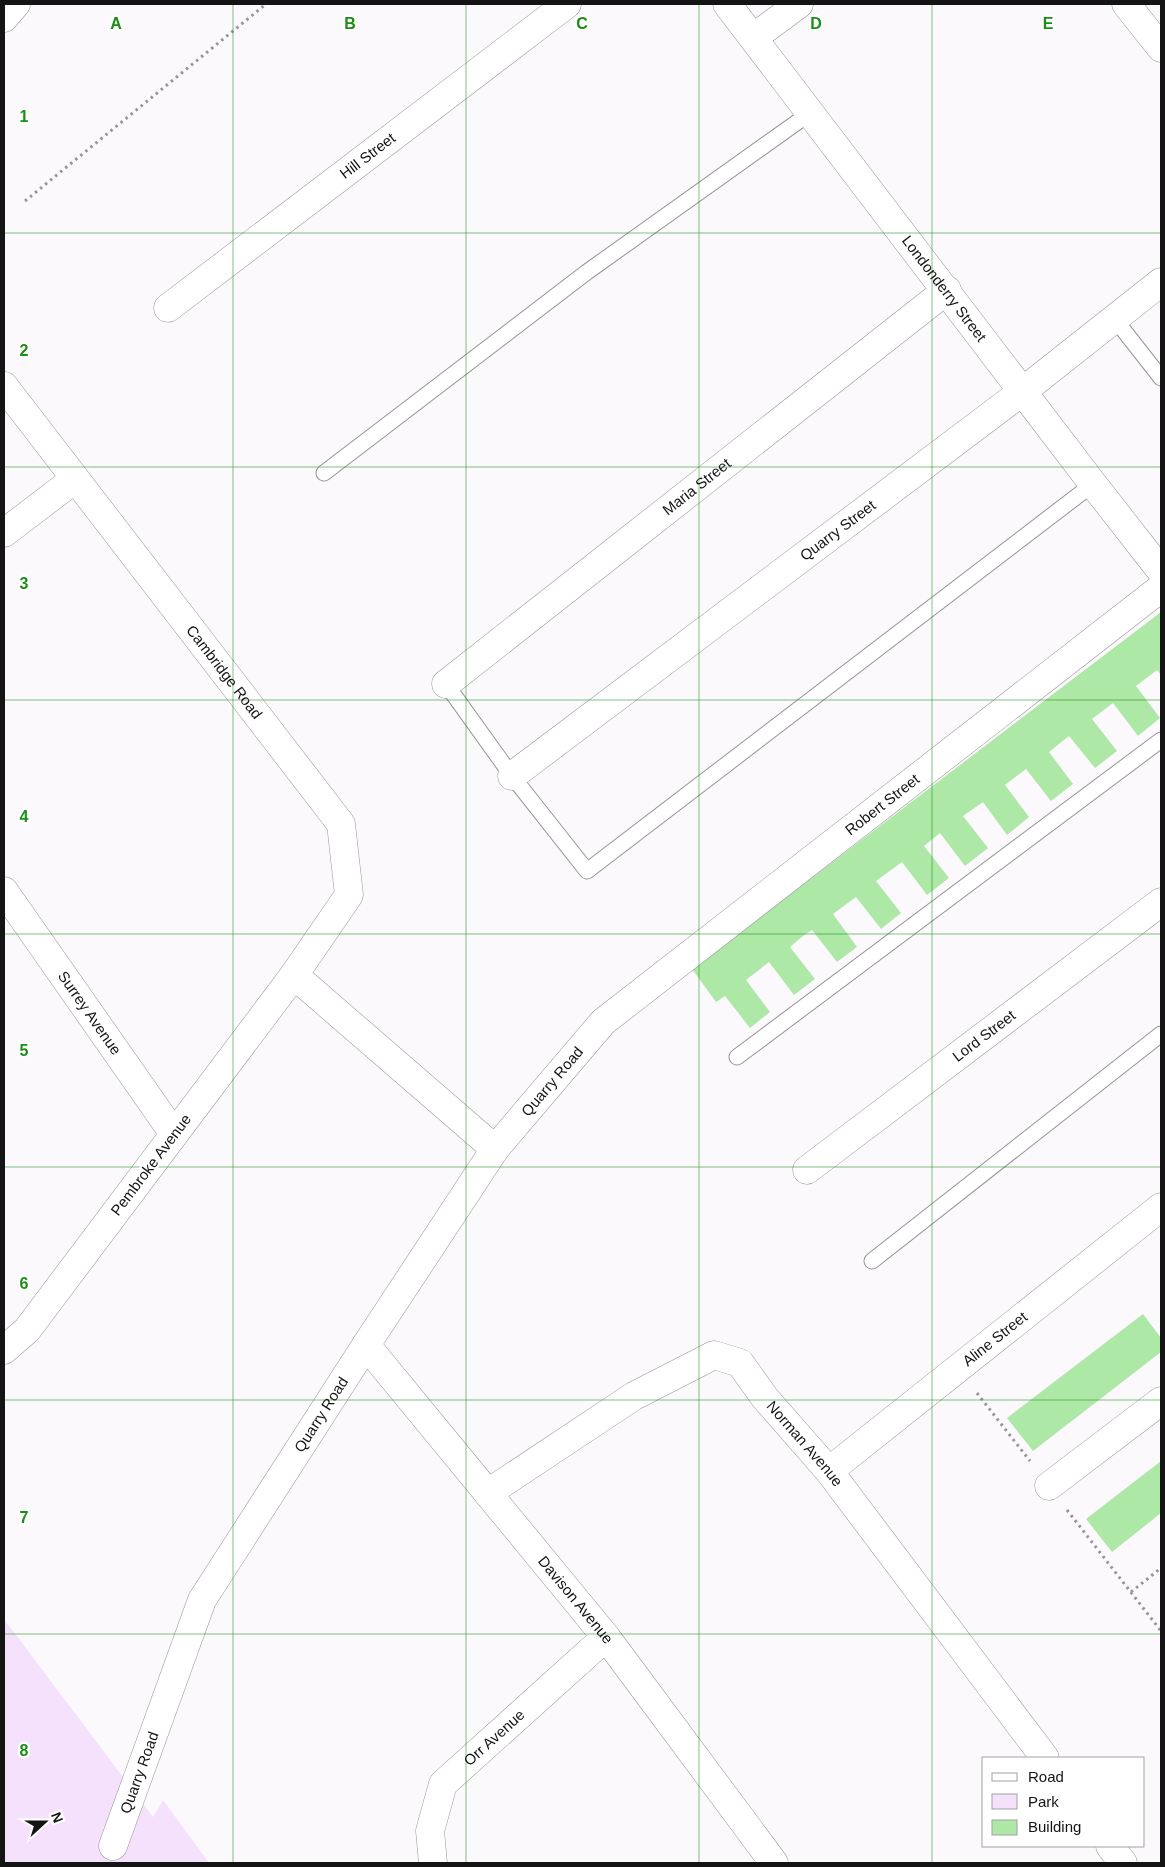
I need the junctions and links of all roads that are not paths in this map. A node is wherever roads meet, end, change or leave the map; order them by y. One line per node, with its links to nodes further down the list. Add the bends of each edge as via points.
1 (16, 4): 6 (street)
2 (567, 4): 12 (street, Hill Street)
3 (727, 4): 7 (street, Londonderry Street)
4 (799, 4): 7 (street)
5 (1136, 7): 8 (street)
6 (4, 18)
7 (753, 38): 9 (street, Londonderry Street)
8 (1161, 48)
9 (810, 113): 11 (street, Londonderry Street); 17 (lane, via 588,272)
10 (1161, 282): 13 (street, Quarry Street)
11 (947, 290): 16 (street, Londonderry Street); 23 (street, Maria Street)
12 (168, 308)
13 (1114, 318): 14 (lane); 16 (street, Quarry Street)
14 (1161, 378)
15 (4, 386): 18 (street, Cambridge Road)
16 (1023, 391): 19 (street, Londonderry Street); 25 (street, Quarry Street)
17 (324, 473)
18 (74, 479): 20 (street); 28 (street, Cambridge Road, via 341,824 349,895)
19 (1093, 484): 21 (street, Londonderry Street); 25 (lane, via 587,871)
20 (4, 533)
21 (1161, 571)
22 (1161, 588): 29 (street, Robert Street)
23 (446, 684): 25 (lane)
24 (1161, 740): 31 (lane)
25 (512, 776)
26 (4, 891): 32 (street, Surrey Avenue)
27 (1161, 902): 34 (street, Lord Street)
28 (294, 975): 32 (street, Pembroke Avenue); 33 (street)
29 (603, 1022): 33 (street, Quarry Road)
30 (1161, 1034): 36 (lane)
31 (737, 1057)
32 (174, 1134): 38 (street, Pembroke Avenue, via 27,1330)
33 (495, 1149): 37 (street, Quarry Road)
34 (807, 1170)
35 (1161, 1207): 40 (street, Aline Street)
36 (872, 1261)
37 (366, 1344): 42 (street, Davison Avenue); 45 (street, Quarry Road, via 202,1600)
38 (4, 1350)
39 (1161, 1401): 41 (street)
40 (830, 1471): 42 (street, Norman Avenue, via 765,1398 740,1363 714,1354 634,1396); 44 (street, Norman Avenue)
41 (1049, 1486)
42 (488, 1493): 43 (street, Davison Avenue)
43 (606, 1636): 47 (street, Orr Avenue, via 443,1784 430,1831); 48 (street, Davison Avenue)
44 (1044, 1757)
45 (113, 1846)
46 (1111, 1847): 49 (street)
47 (433, 1863)
48 (774, 1863)
49 (1122, 1863)

